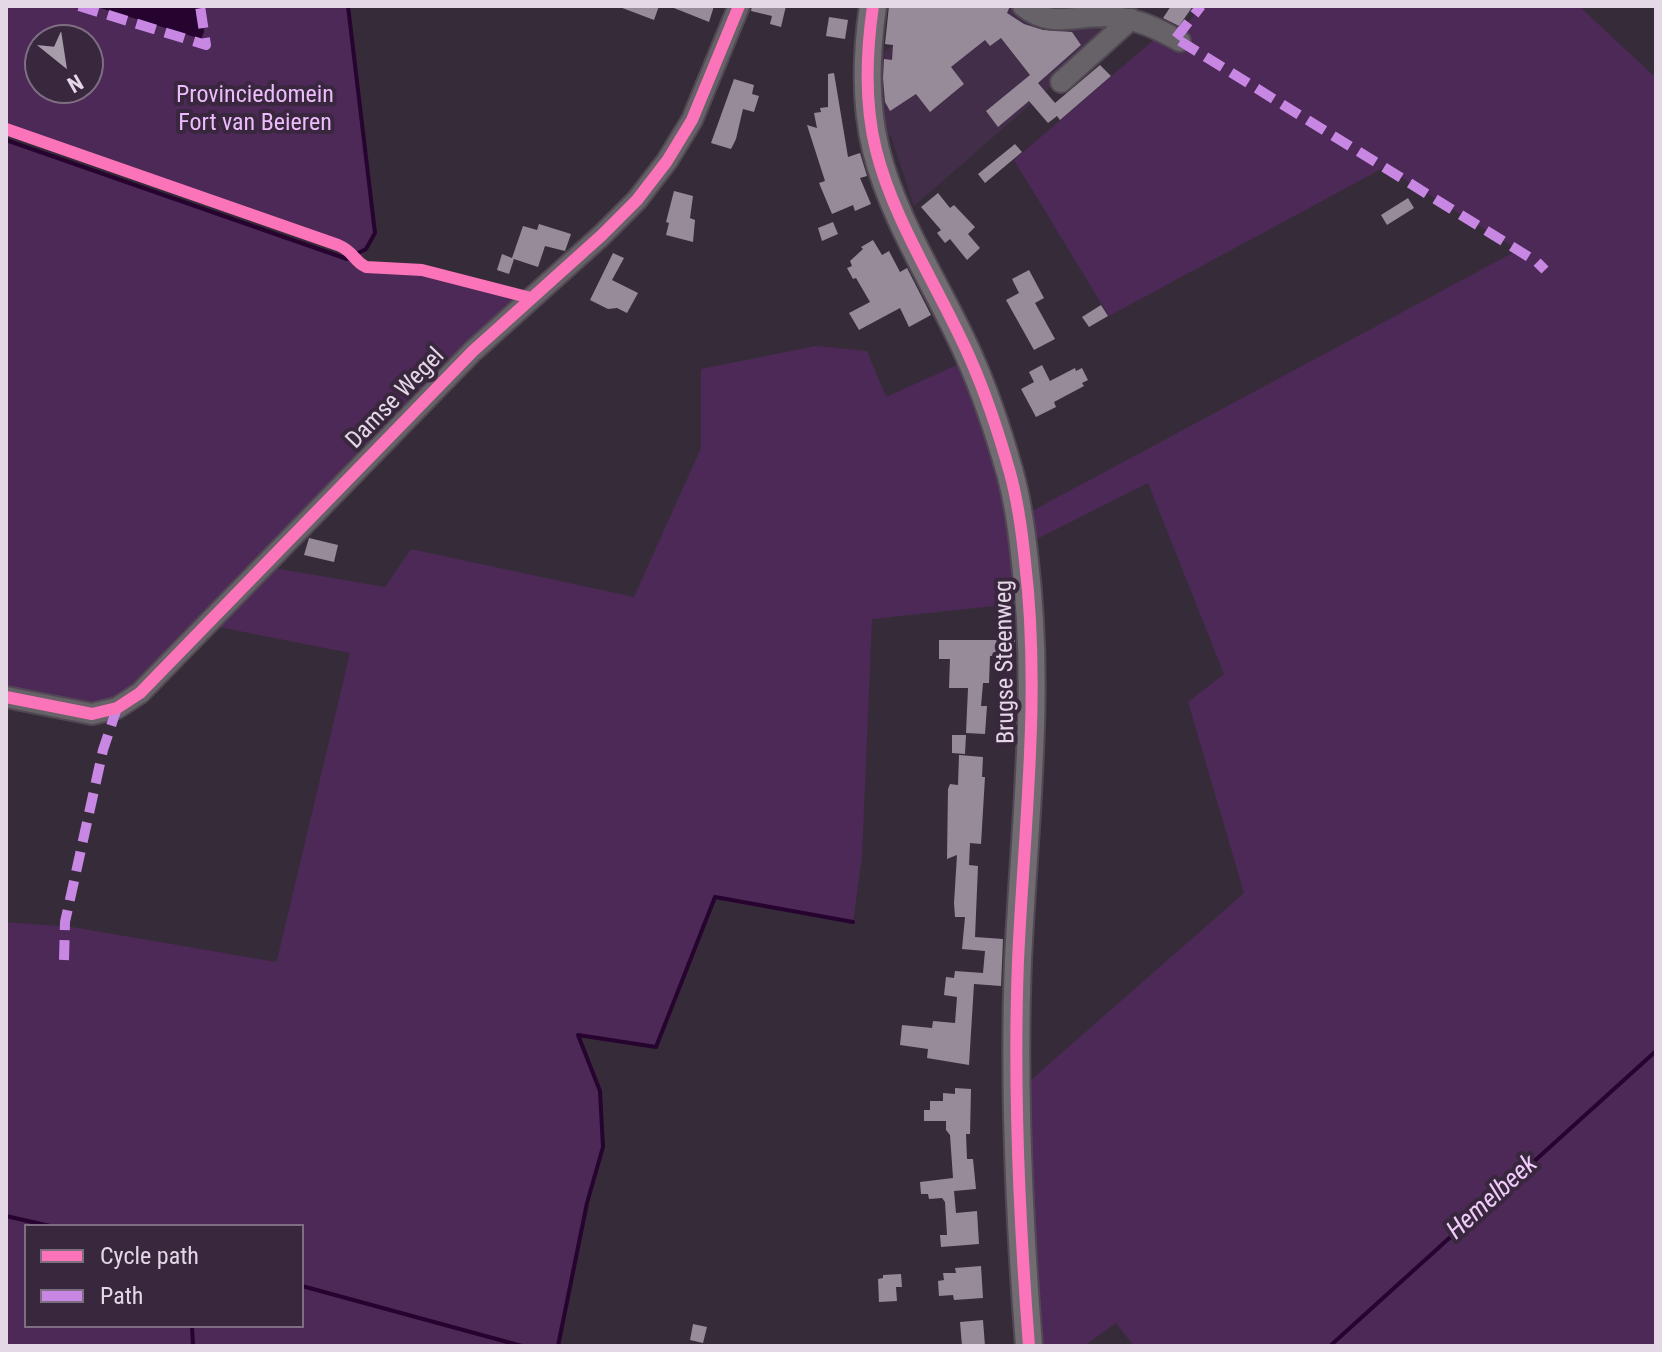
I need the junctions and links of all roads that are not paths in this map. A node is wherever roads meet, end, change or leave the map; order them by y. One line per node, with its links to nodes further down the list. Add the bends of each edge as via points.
1 (739, 6): 7 (street, Damse Wegel, via 692,120 637,200 473,351 140,693 117,708 92,714)
2 (873, 6): 8 (main road, Brugse Steenweg, via 867,95 876,151 993,417 1020,518 1030,602 1032,698 1015,1089)
3 (1023, 6): 4 (street, via 1048,19)
4 (1131, 19): 5 (street); 6 (street)
5 (1180, 41)
6 (1061, 82)
7 (6, 697)
8 (1029, 1346)

